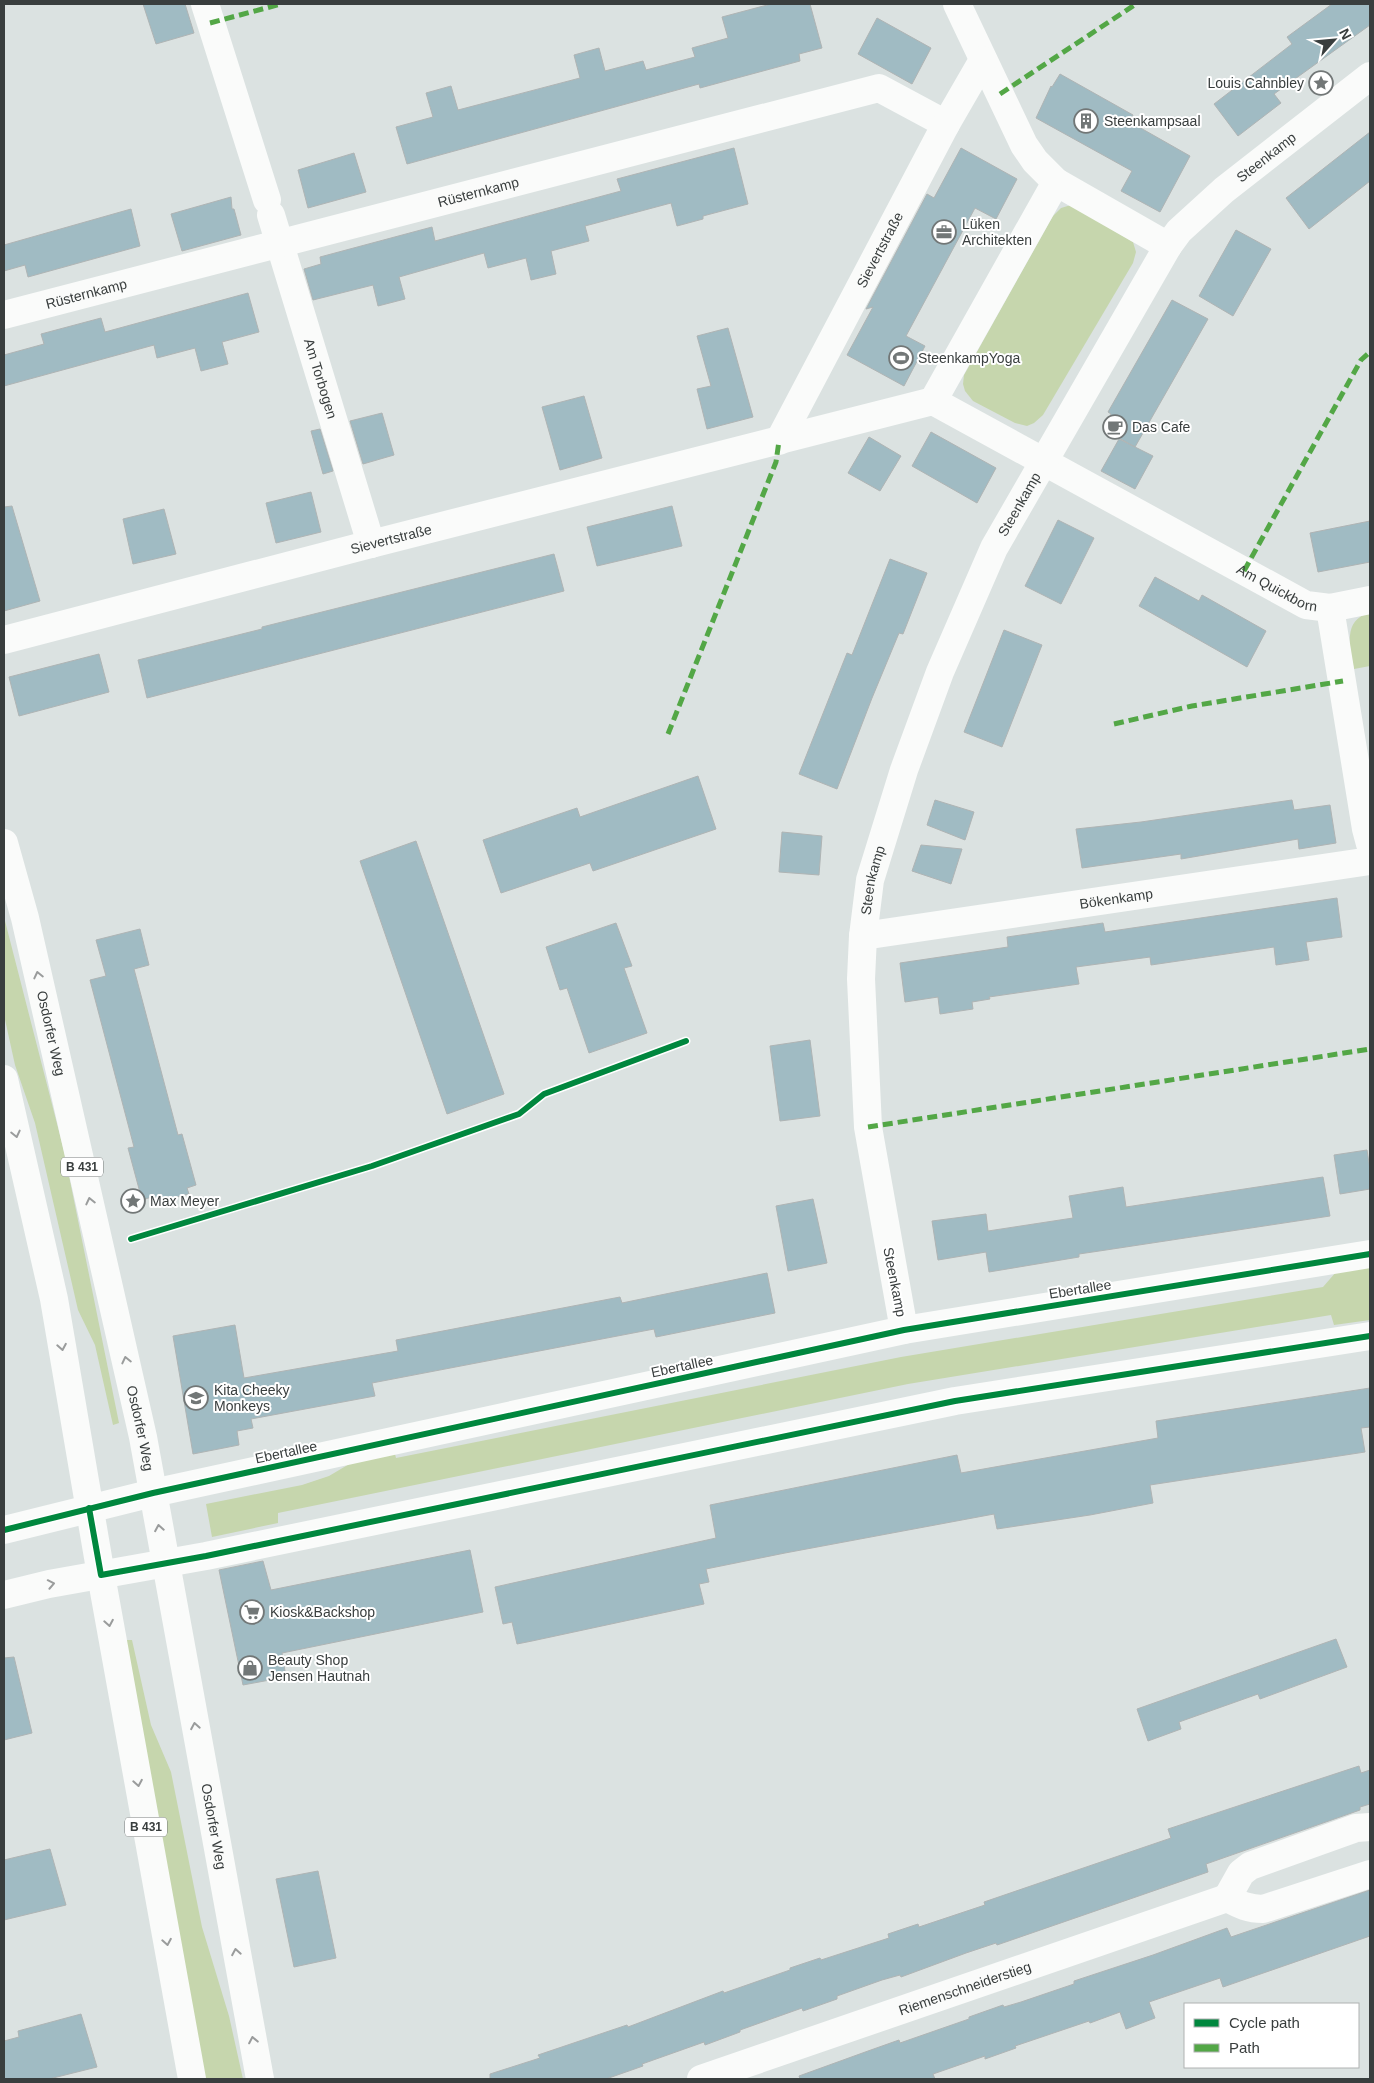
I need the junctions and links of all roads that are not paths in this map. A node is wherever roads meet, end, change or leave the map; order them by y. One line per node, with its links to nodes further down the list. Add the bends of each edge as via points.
1 (205, 4): 7 (street, Am Torbogen)
2 (957, 4): 3 (street)
3 (983, 60): 5 (street, Sievertstraße); 6 (street, via 1024,146)
4 (1370, 76): 8 (street, Steenkamp, via 1224,190 1179,231)
5 (946, 124): 7 (street, Rüsternkamp, via 879,88); 11 (street, Sievertstraße)
6 (1056, 182): 8 (street); 10 (street)
7 (280, 244): 9 (street, Rüsternkamp); 13 (street, Am Torbogen)
8 (1168, 246): 12 (street, Steenkamp)
9 (4, 315)
10 (932, 402): 11 (street, Sievertstraße); 12 (street, Steenkamp)
11 (779, 440): 13 (street, Sievertstraße)
12 (1043, 463): 15 (street, Am Quickborn, via 1306,605); 20 (street, Steenkamp, via 994,548 940,672 904,770 870,880)
13 (371, 544): 16 (street, Sievertstraße)
14 (1370, 600): 15 (street)
15 (1330, 608): 18 (street, Am Quickborn)
16 (4, 640)
17 (4, 843): 25 (street, Osdorfer Weg / B 431, one-way to 17, via 25,918)
18 (1370, 844)
19 (1370, 861): 20 (street, Bökenkamp)
20 (862, 936): 23 (street, Steenkamp, via 860,979 868,1127)
21 (4, 1079): 26 (street, B 431, one-way to 26, via 54,1300)
22 (1370, 1254): 23 (street, Ebertallee)
23 (904, 1330): 25 (street, Ebertallee)
24 (1370, 1336): 28 (street, via 955,1401)
25 (153, 1493): 26 (street, Ebertallee); 28 (street, Osdorfer Weg / B 431, one-way to 25)
26 (90, 1508): 27 (street, Ebertallee); 29 (street, B 431)
27 (4, 1530)
28 (166, 1562): 29 (street); 35 (street, Osdorfer Weg / B 431, one-way to 28)
29 (101, 1575): 30 (street, one-way to 29); 34 (street, B 431, one-way to 34)
30 (4, 1595)
31 (1370, 1827): 33 (street, via 1356,1828 1250,1866 1241,1872)
32 (1370, 1874): 33 (street, via 1263,1909 1248,1908)
33 (1227, 1898): 36 (street, Riemenschneiderstieg)
34 (192, 2079)
35 (260, 2079)
36 (701, 2079)

